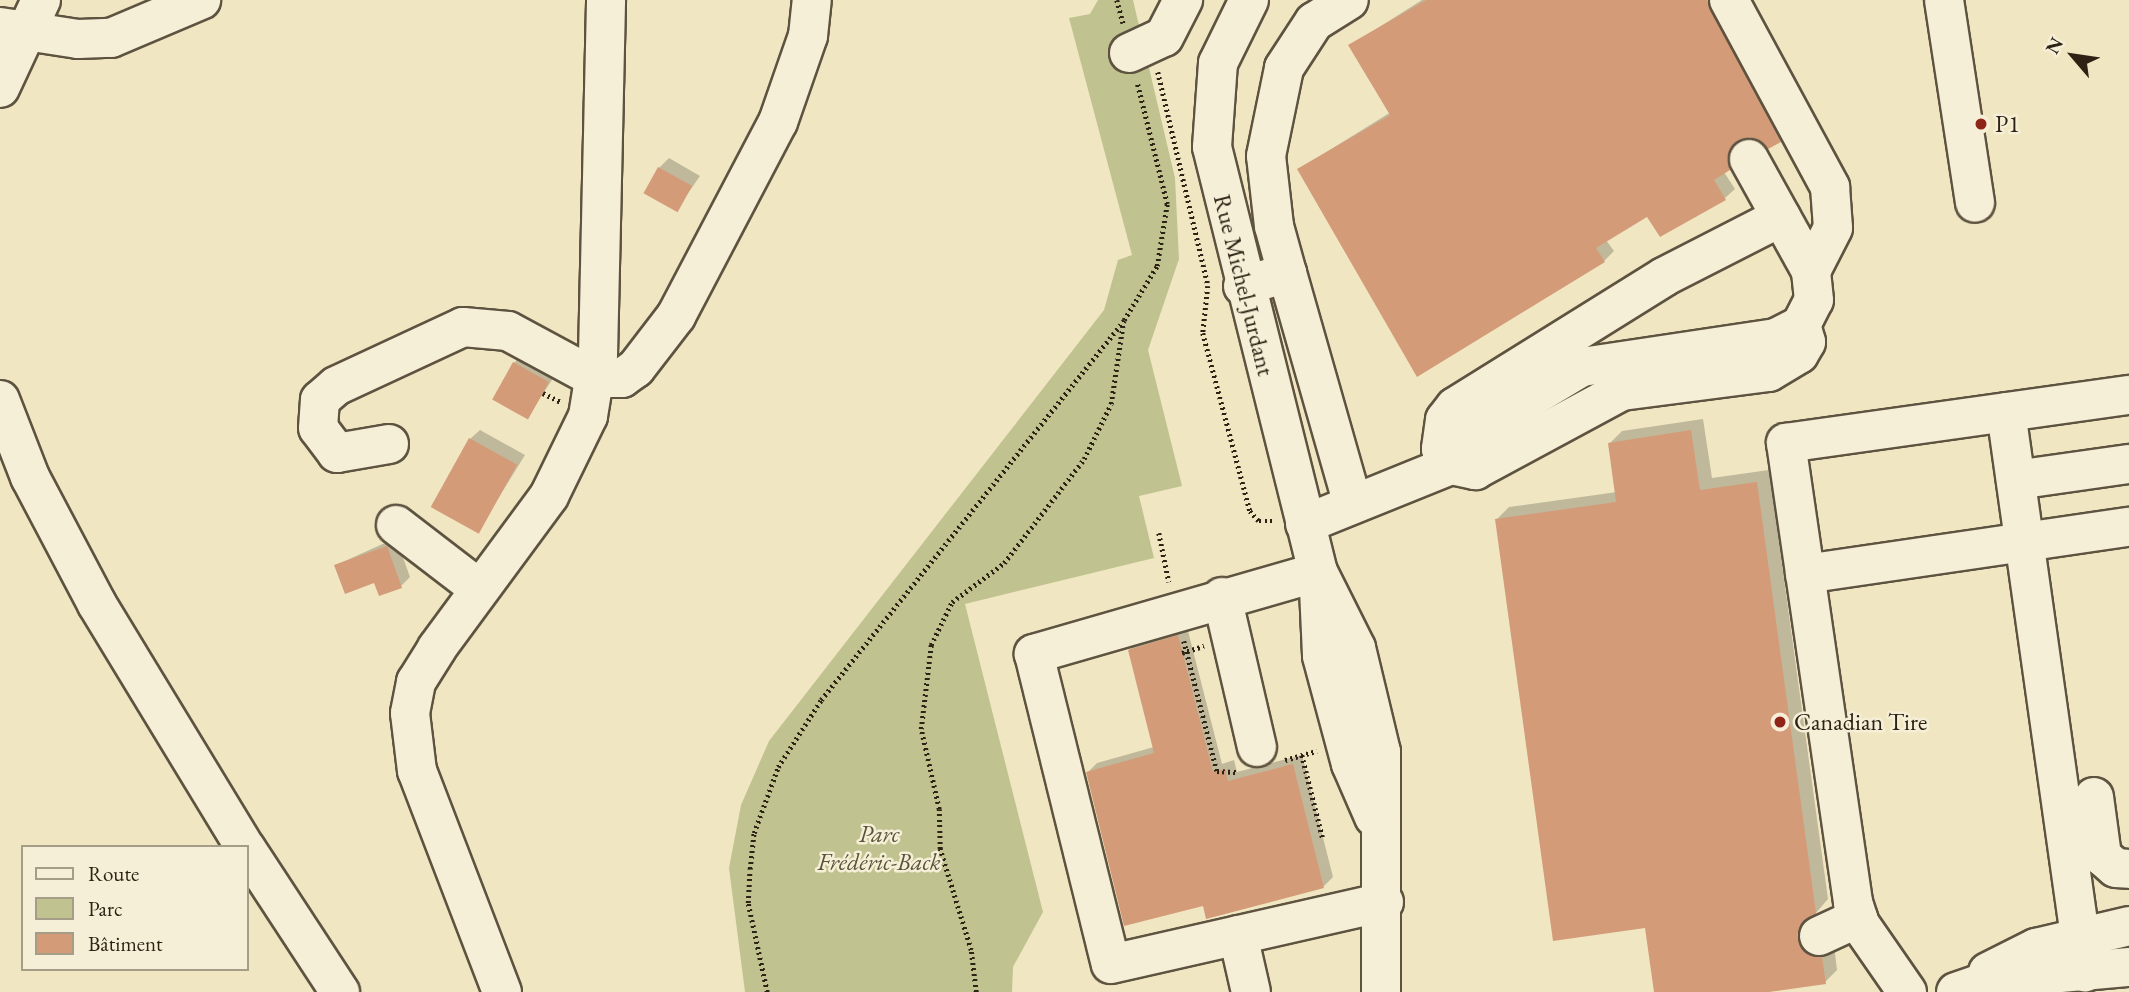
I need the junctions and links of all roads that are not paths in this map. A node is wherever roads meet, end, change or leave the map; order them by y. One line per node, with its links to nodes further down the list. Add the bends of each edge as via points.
1 (201, 0): 9 (street, via 111,38 78,39)
2 (606, 0): 18 (street)
3 (812, 0): 18 (street, via 807,36 778,122 676,316 636,368 622,378)
4 (1183, 0): 10 (street, via 1164,37)
5 (1249, 0): 17 (street, Rue Michel-Jurdant, via 1218,64 1210,126)
6 (1349, 0): 16 (street, via 1303,35 1275,94 1267,131 1268,191)
7 (1730, 0): 15 (street, via 1830,187 1831,237)
8 (1944, 0): 13 (street)
9 (22, 18): 11 (street)
10 (1141, 49)
11 (0, 88)
12 (1749, 159): 14 (street)
13 (1975, 203)
14 (1781, 217): 15 (street); 24 (street, via 1664,277 1455,407 1440,435)
15 (1811, 271): 24 (street, via 1814,300 1801,325 1776,338 1582,367 1472,433)
16 (1287, 273): 17 (street); 26 (street)
17 (1243, 286): 28 (street, Rue Michel-Jurdant)
18 (595, 378): 22 (street, via 508,331 463,327 336,386 320,400 318,428 337,453); 33 (street, via 583,433 566,467)
19 (2129, 395): 21 (street)
20 (0, 400): 37 (street, via 30,477 97,604)
21 (2006, 412): 25 (street); 32 (street, via 1786,443)
22 (389, 444)
23 (2129, 464): 25 (street)
24 (1451, 465): 26 (street)
25 (2016, 480): 30 (street)
26 (1352, 501): 28 (street, via 1338,514)
27 (396, 525): 33 (street)
28 (1290, 526): 31 (street, Rue Michel-Jurdant)
29 (2129, 527): 30 (street)
30 (2025, 542): 32 (street); 45 (street)
31 (1318, 572): 34 (street); 40 (street, Rue Michel-Jurdant, via 1322,656 1351,764 1379,827)
32 (1805, 574): 41 (street)
33 (478, 588): 50 (street, via 416,682 410,743)
34 (1222, 597): 35 (street); 47 (street, via 1034,654)
35 (1257, 747)
36 (2094, 797): 39 (street, via 2102,856 2116,868)
37 (244, 845)
38 (248, 852): 49 (street)
39 (2129, 869)
40 (1384, 902): 43 (street); 52 (street)
41 (1858, 918): 44 (street); 53 (street)
42 (2129, 926): 45 (street)
43 (1238, 935): 47 (street); 51 (street)
44 (1819, 936)
45 (2082, 955): 46 (street); 48 (street, via 2024,952)
46 (2129, 967)
47 (1105, 978)
48 (1963, 989)
49 (340, 992)
50 (502, 992)
51 (1251, 992)
52 (1381, 992)
53 (1907, 992)

